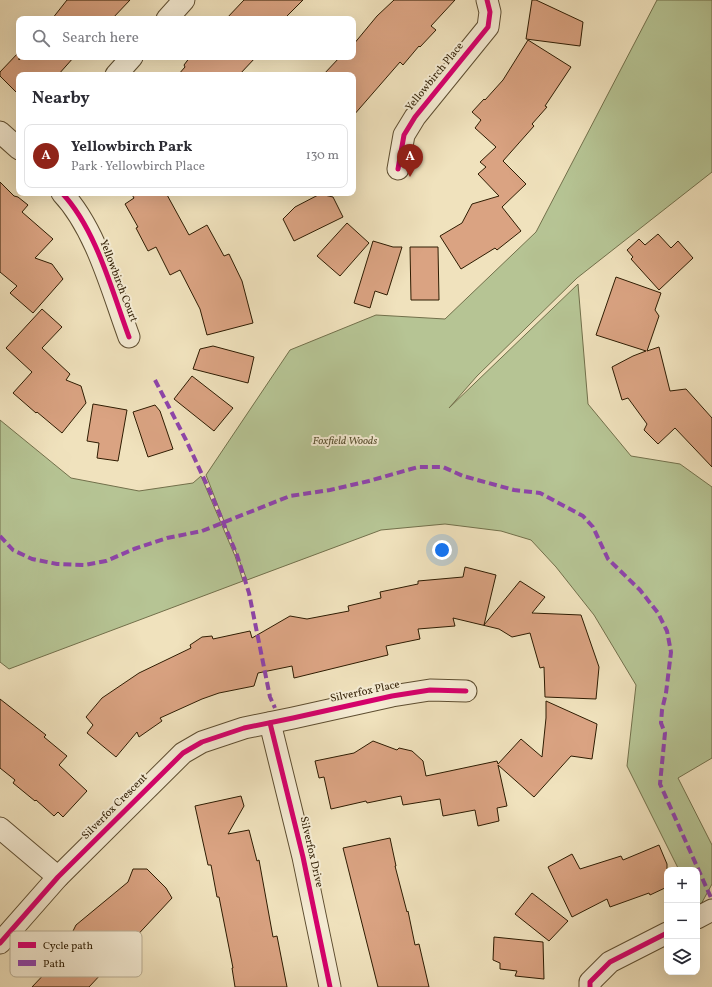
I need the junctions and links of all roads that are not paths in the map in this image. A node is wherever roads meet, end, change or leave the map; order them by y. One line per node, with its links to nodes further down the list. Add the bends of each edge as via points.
1 (184, 0): 3 (street)
2 (487, 0): 8 (street, Yellowbirch Place, via 490,12 488,27 415,117 404,135)
3 (170, 16)
4 (129, 60): 5 (street)
5 (119, 72)
6 (0, 132): 7 (street)
7 (16, 146)
8 (398, 169)
9 (65, 196): 10 (street, Yellowbirch Court, via 73,204 99,253)
10 (129, 338)
11 (466, 691): 12 (street, Silverfox Place, via 430,690 392,696)
12 (270, 723): 14 (street, Silverfox Crescent, via 244,728 202,742 183,753); 21 (street, Silverfox Drive, via 303,857)
13 (0, 828): 14 (street)
14 (58, 877): 17 (street, Silverfox Crescent)
15 (712, 910): 16 (street)
16 (700, 916)
17 (11, 931)
18 (10, 932): 20 (street, Silverfox Crescent)
19 (664, 935): 22 (street, via 610,962 590,982)
20 (0, 943)
21 (330, 987)
22 (590, 987)

